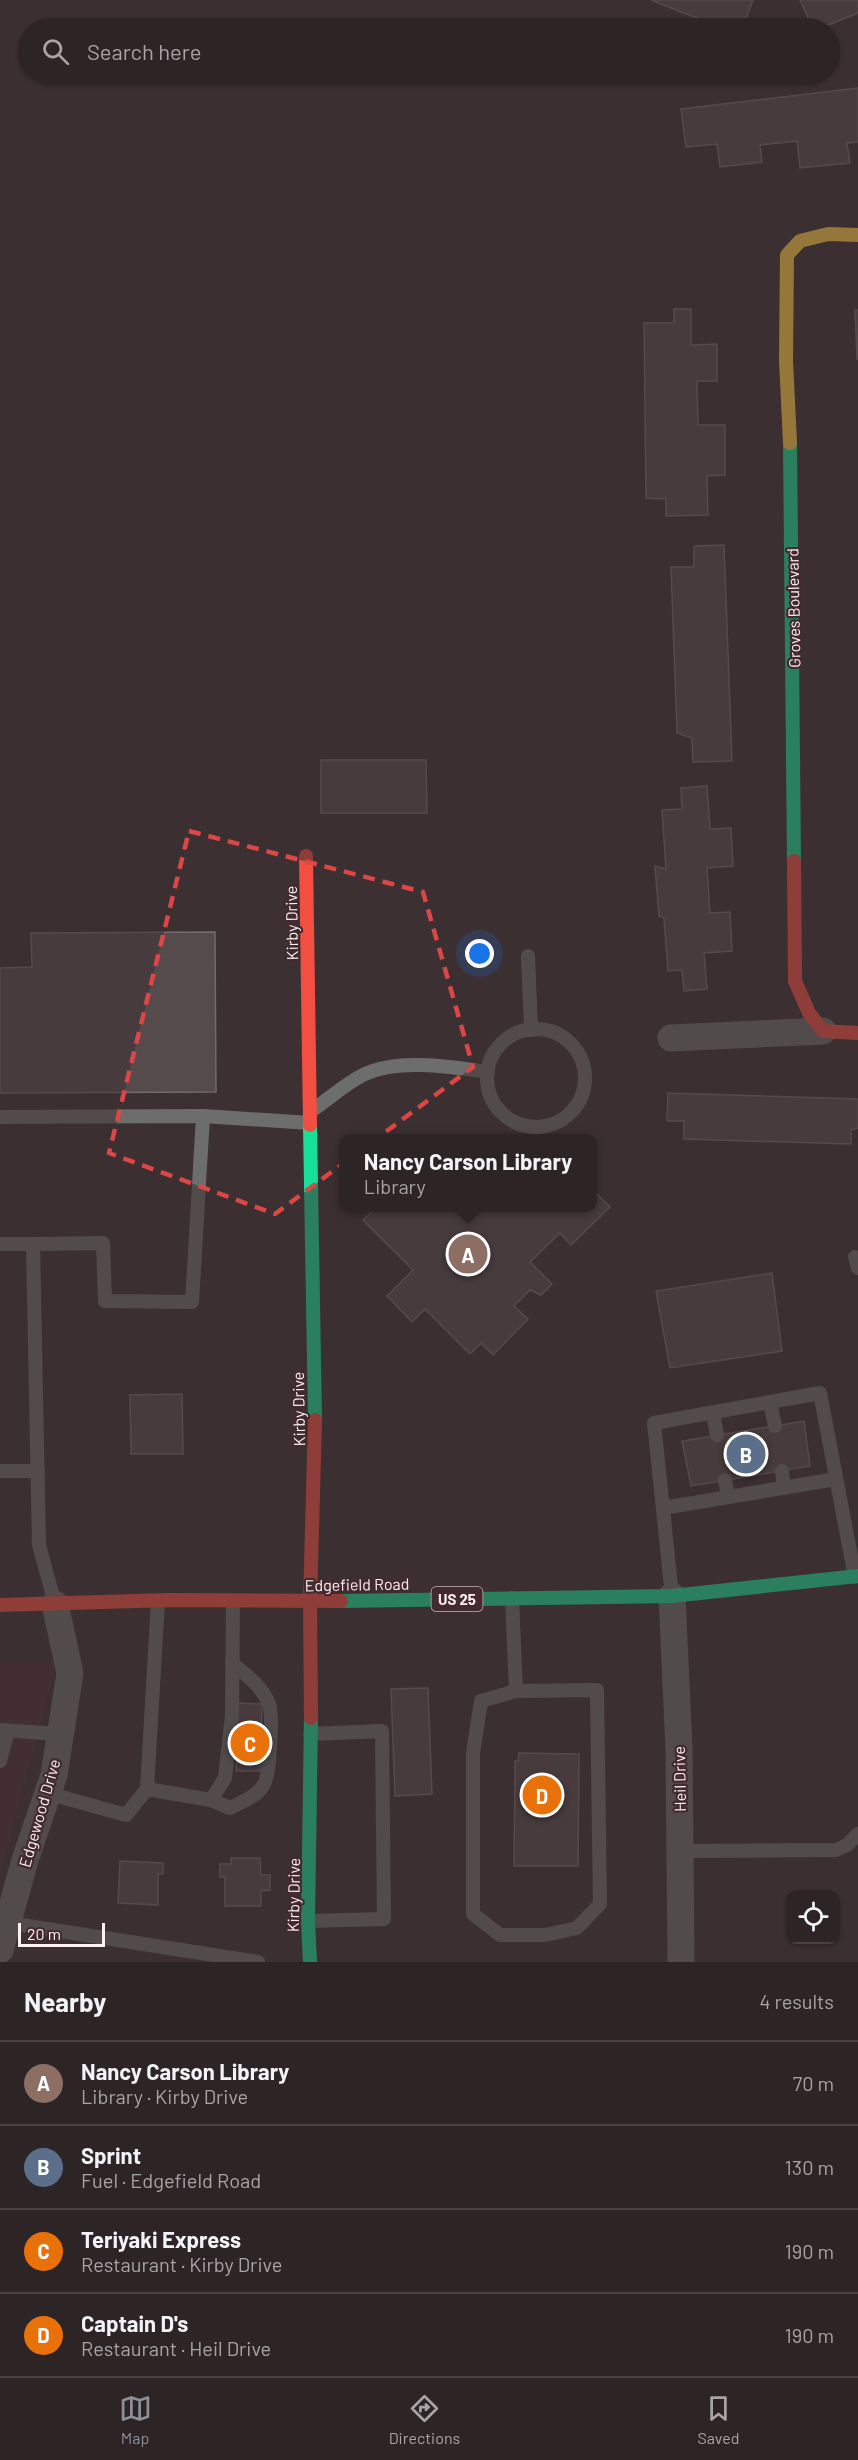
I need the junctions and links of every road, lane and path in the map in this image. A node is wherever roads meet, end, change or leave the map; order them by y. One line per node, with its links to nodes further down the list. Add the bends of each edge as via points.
1 (858, 235): 5 (street, Groves Boulevard, via 828,234 800,241 787,255 795,981 809,1013)
2 (306, 856): 11 (street, Kirby Drive)
3 (528, 956): 4 (lane)
4 (531, 1030): 8 (lane, via 508,1038 496,1050); 8 (lane, via 553,1032 567,1040 584,1066 581,1099 571,1113 542,1127 510,1119 490,1095)
5 (823, 1031): 6 (street); 7 (street)
6 (858, 1033)
7 (671, 1038)
8 (488, 1072): 11 (lane, via 439,1065 400,1066 366,1074)
9 (203, 1116): 10 (lane); 11 (lane); 13 (lane, via 192,1302 105,1301 103,1243)
10 (0, 1117)
11 (310, 1117): 31 (street, Kirby Drive, via 315,1452)
12 (0, 1244): 13 (lane)
13 (33, 1244): 19 (lane)
14 (770, 1402): 15 (lane); 16 (lane); 21 (lane, via 820,1393)
15 (713, 1413): 17 (lane); 25 (lane, via 654,1423)
16 (775, 1426)
17 (717, 1435)
18 (0, 1471): 19 (lane)
19 (38, 1471): 32 (lane, via 39,1545)
20 (782, 1471): 23 (lane)
21 (836, 1479): 23 (lane); 26 (lane)
22 (725, 1480): 24 (lane)
23 (784, 1488): 24 (lane)
24 (728, 1497): 25 (lane)
25 (663, 1508): 27 (lane)
26 (856, 1576): 27 (street, Edgefield Road / US 25)
27 (672, 1596): 28 (street, Edgefield Road / US 25); 44 (street, Heil Drive)
28 (512, 1598): 31 (street, Edgefield Road / US 25); 35 (lane)
29 (158, 1600): 30 (street, Edgefield Road / US 25); 32 (street, Edgefield Road / US 25); 40 (lane)
30 (233, 1601): 31 (street, Edgefield Road / US 25); 34 (lane)
31 (310, 1601): 38 (street, Kirby Drive)
32 (56, 1604): 33 (street, Edgefield Road / US 25); 37 (street, Edgewood Drive, via 70,1673)
33 (0, 1605)
34 (232, 1663): 42 (lane, via 232,1716 225,1778); 42 (lane, via 255,1682 270,1706 270,1756 265,1784 252,1797 230,1808)
35 (516, 1691): 35 (lane, via 481,1701 473,1753 473,1914 500,1935 545,1935 578,1928 600,1904 597,1690)
36 (4, 1731): 37 (lane); 39 (lane)
37 (60, 1734): 41 (street, Edgewood Drive)
38 (310, 1734): 45 (street, Kirby Drive); 45 (lane, via 382,1731 384,1919)
39 (0, 1761)
40 (147, 1789): 41 (lane, via 126,1815); 42 (lane)
41 (47, 1793): 46 (street, Edgewood Drive)
42 (211, 1800)
43 (858, 1834): 44 (lane, via 836,1851)
44 (681, 1851): 50 (street, Heil Drive)
45 (308, 1921): 49 (street, Kirby Drive)
46 (9, 1923): 47 (street, Edgewood Drive); 48 (lane)
47 (0, 1950)
48 (258, 1962)
49 (310, 1962)
50 (681, 1962)

